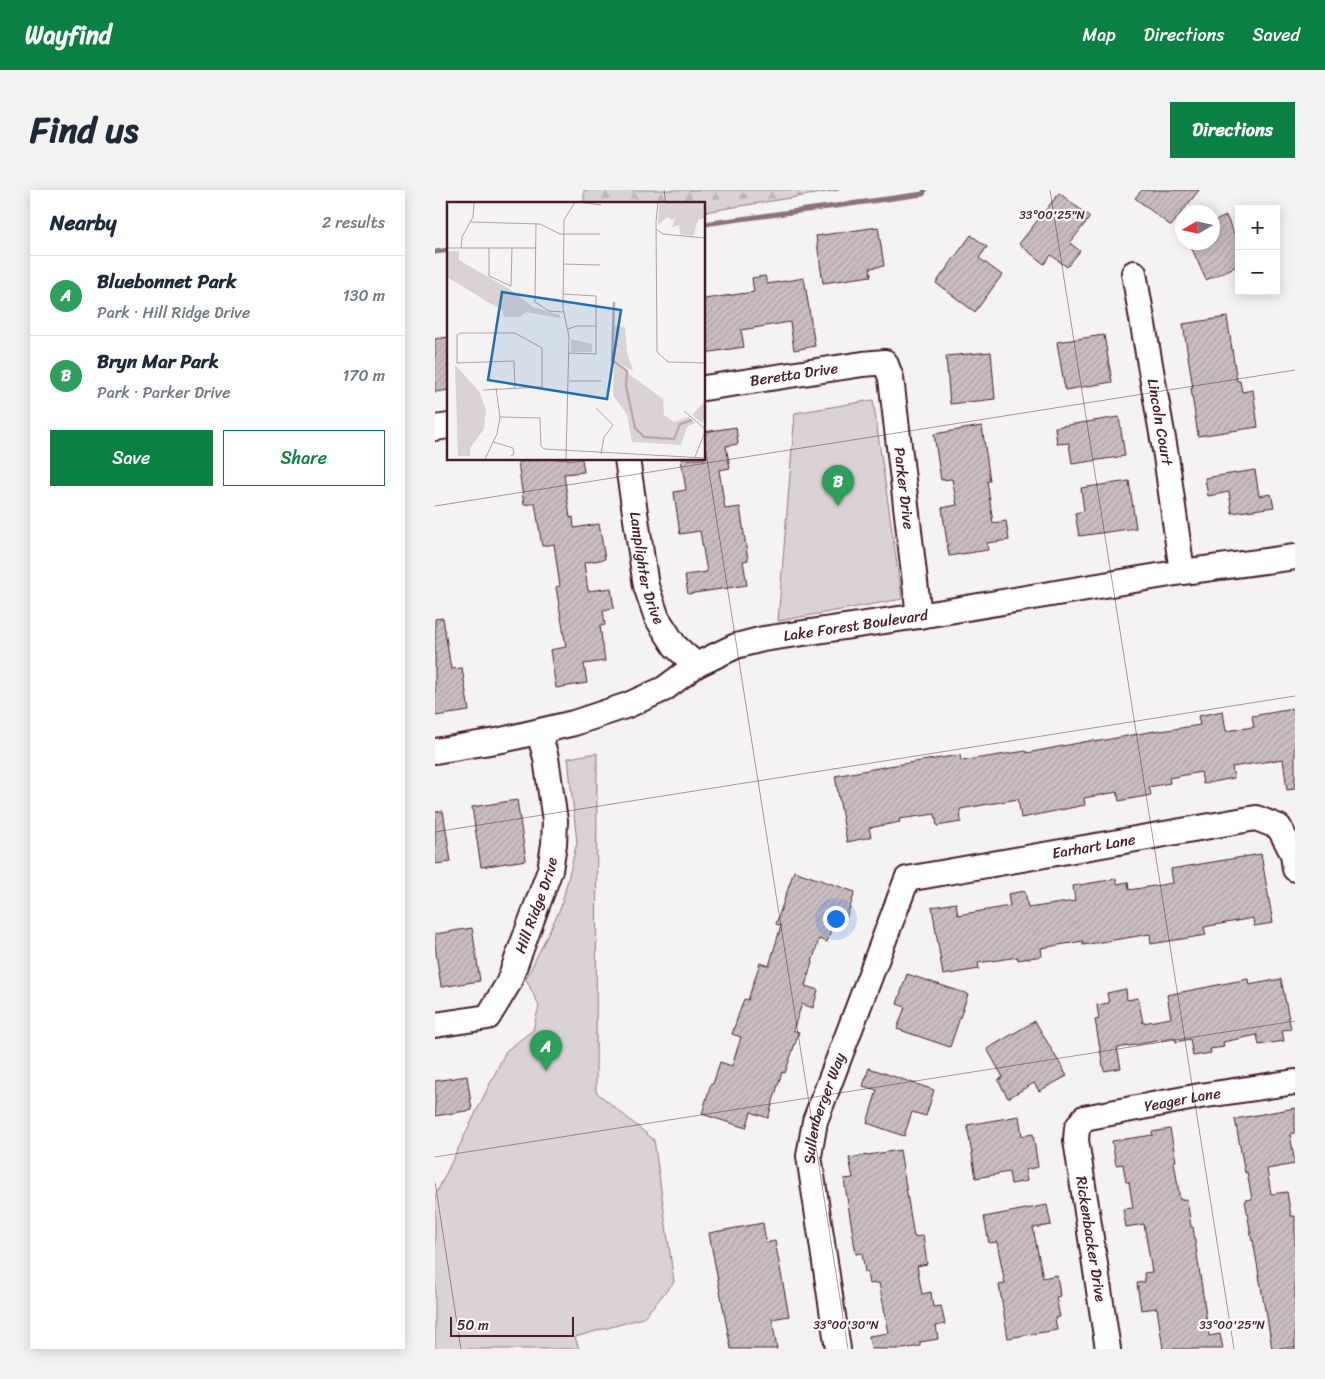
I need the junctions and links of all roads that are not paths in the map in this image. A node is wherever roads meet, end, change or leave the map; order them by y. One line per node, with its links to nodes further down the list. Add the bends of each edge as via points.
1 (1134, 273): 6 (street, Lincoln Court, via 1167,456)
2 (885, 362): 3 (street, Beretta Drive); 7 (street, Parker Drive, via 891,378)
3 (705, 388)
4 (627, 460): 8 (street, Lamplighter Drive, via 645,576 657,618 675,646)
5 (1295, 557): 6 (street, Lake Forest Boulevard)
6 (1181, 572): 7 (street, Lake Forest Boulevard)
7 (919, 616): 8 (street, Lake Forest Boulevard, via 763,639 737,646)
8 (696, 665): 9 (street, Lake Forest Boulevard, via 664,690 628,706)
9 (539, 732): 10 (street, Lake Forest Boulevard); 13 (street, Hill Ridge Drive, via 555,821 550,870 508,984 488,1018)
10 (435, 751)
11 (1295, 869): 12 (street, Earhart Lane, via 1293,854 1279,827 1256,818)
12 (907, 879): 16 (street, Sullenberger Way, via 815,1121 809,1156)
13 (435, 1025)
14 (1295, 1082): 15 (street, Yeager Lane, via 1084,1118)
15 (1077, 1128): 17 (street, Rickenbacker Drive, via 1076,1140)
16 (838, 1349)
17 (1108, 1349)

